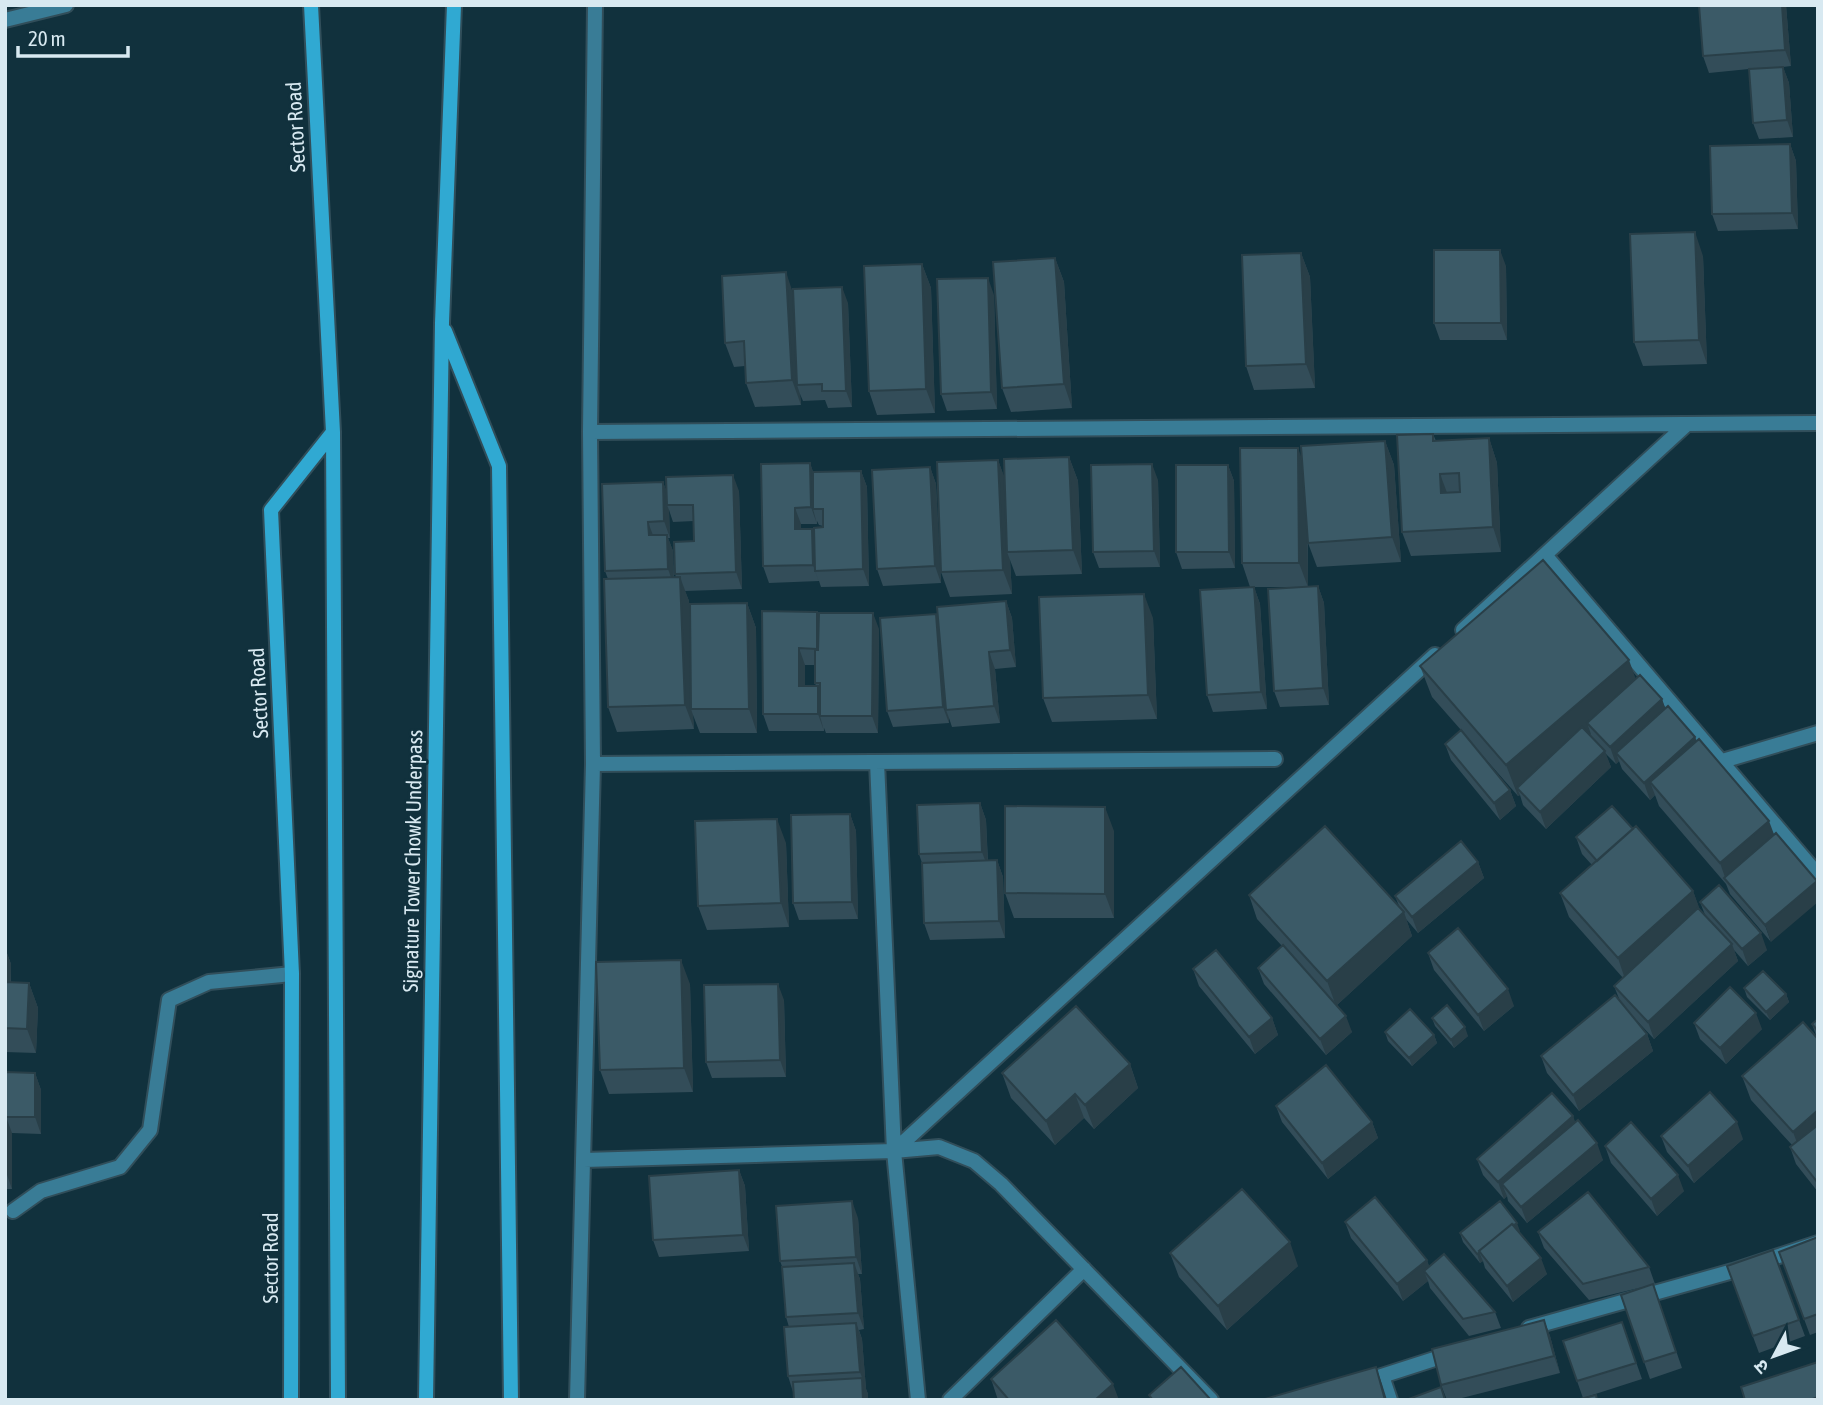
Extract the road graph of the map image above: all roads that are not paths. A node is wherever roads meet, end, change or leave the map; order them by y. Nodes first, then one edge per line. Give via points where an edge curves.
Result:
1 (66, 5) edge
2 (311, 5) edge
3 (454, 5) edge
4 (595, 5) edge
5 (5, 20) edge
6 (442, 323) junction
7 (1687, 424) junction
8 (1818, 424) edge
9 (333, 432) junction
10 (590, 432) junction
11 (1545, 555) junction
12 (1818, 733) edge
13 (1275, 759) dead end
14 (1719, 761) junction
15 (877, 762) junction
16 (593, 764) junction
17 (1818, 875) edge
18 (292, 974) junction
19 (894, 1151) junction
20 (584, 1160) junction
21 (13, 1212) dead end
22 (1818, 1243) edge
23 (1084, 1269) junction
24 (1510, 1334) edge
25 (1459, 1351) edge
26 (1382, 1376) junction
27 (1343, 1388) edge
28 (291, 1400) edge
29 (338, 1400) edge
30 (426, 1400) edge
31 (512, 1400) edge
32 (577, 1400) edge
33 (918, 1400) edge
34 (950, 1400) edge
35 (1211, 1400) edge
36 (1390, 1400) edge

1 - 5 street
2 - 9 main road, Sector Road
3 - 6 main road
4 - 10 street
6 - 30 main road, Signature Tower Chowk Underpass
6 - 31 main road via 499,466
7 - 8 street
7 - 10 street
7 - 11 street
9 - 18 main road, Sector Road via 271,510
9 - 29 main road
10 - 16 street
11 - 14 street
11 - 19 street
12 - 14 street
13 - 15 street
14 - 17 street
15 - 16 street
15 - 19 street
16 - 20 street
18 - 21 street via 209,982 169,1000 150,1130 120,1167 41,1191
18 - 28 main road, Sector Road
19 - 20 street
19 - 23 street via 939,1147 974,1161
19 - 33 street
20 - 32 street
22 - 24 street
23 - 34 street
23 - 35 street
25 - 26 street
26 - 27 street
26 - 36 street

